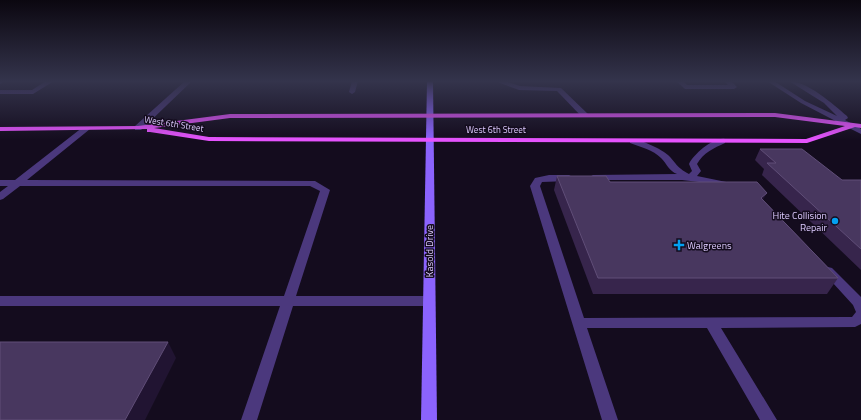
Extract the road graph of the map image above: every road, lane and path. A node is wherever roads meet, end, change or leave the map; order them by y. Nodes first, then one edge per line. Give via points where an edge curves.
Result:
1 (168, 101) edge
2 (430, 101) edge
3 (570, 101) edge
4 (801, 101) edge
5 (824, 101) edge
6 (585, 115) junction
7 (430, 116) junction
8 (857, 126) edge
9 (86, 128) junction
10 (138, 128) junction
11 (0, 129) edge
12 (861, 132) edge
13 (430, 140) junction
14 (633, 141) junction
15 (722, 141) junction
16 (690, 178) junction
17 (0, 183) edge
18 (17, 183) junction
19 (744, 189) edge
20 (0, 197) edge
21 (822, 264) edge
22 (0, 301) edge
23 (289, 301) junction
24 (429, 301) junction
25 (861, 309) edge
26 (861, 316) edge
27 (579, 323) junction
28 (711, 323) junction
29 (249, 420) edge
30 (429, 420) edge
31 (610, 420) edge
32 (769, 420) edge

1 - 10 street
2 - 7 main road, Kasold Drive
3 - 6 street
4 - 8 street
5 - 8 street
6 - 7 main road, West 6th Street
6 - 8 main road, West 6th Street via 775,115
7 - 10 main road, West 6th Street via 230,116
7 - 13 main road, Kasold Drive
8 - 12 street
8 - 15 main road, West 6th Street via 807,141
9 - 10 main road, West 6th Street
9 - 11 main road, West 6th Street
9 - 18 street
10 - 13 main road, West 6th Street via 209,139
13 - 14 main road, West 6th Street
13 - 24 main road, Kasold Drive
14 - 15 main road, West 6th Street
14 - 16 street via 657,151 675,170
15 - 16 street via 702,152 694,164 698,171
16 - 19 street via 710,180
16 - 27 street via 538,180 535,186
17 - 18 street
18 - 20 street
18 - 23 street via 312,183 325,190
21 - 25 street via 859,303
22 - 23 street
23 - 24 street
23 - 29 street
24 - 30 main road, Kasold Drive
26 - 28 street via 855,322
27 - 28 street
27 - 31 street
28 - 32 street

